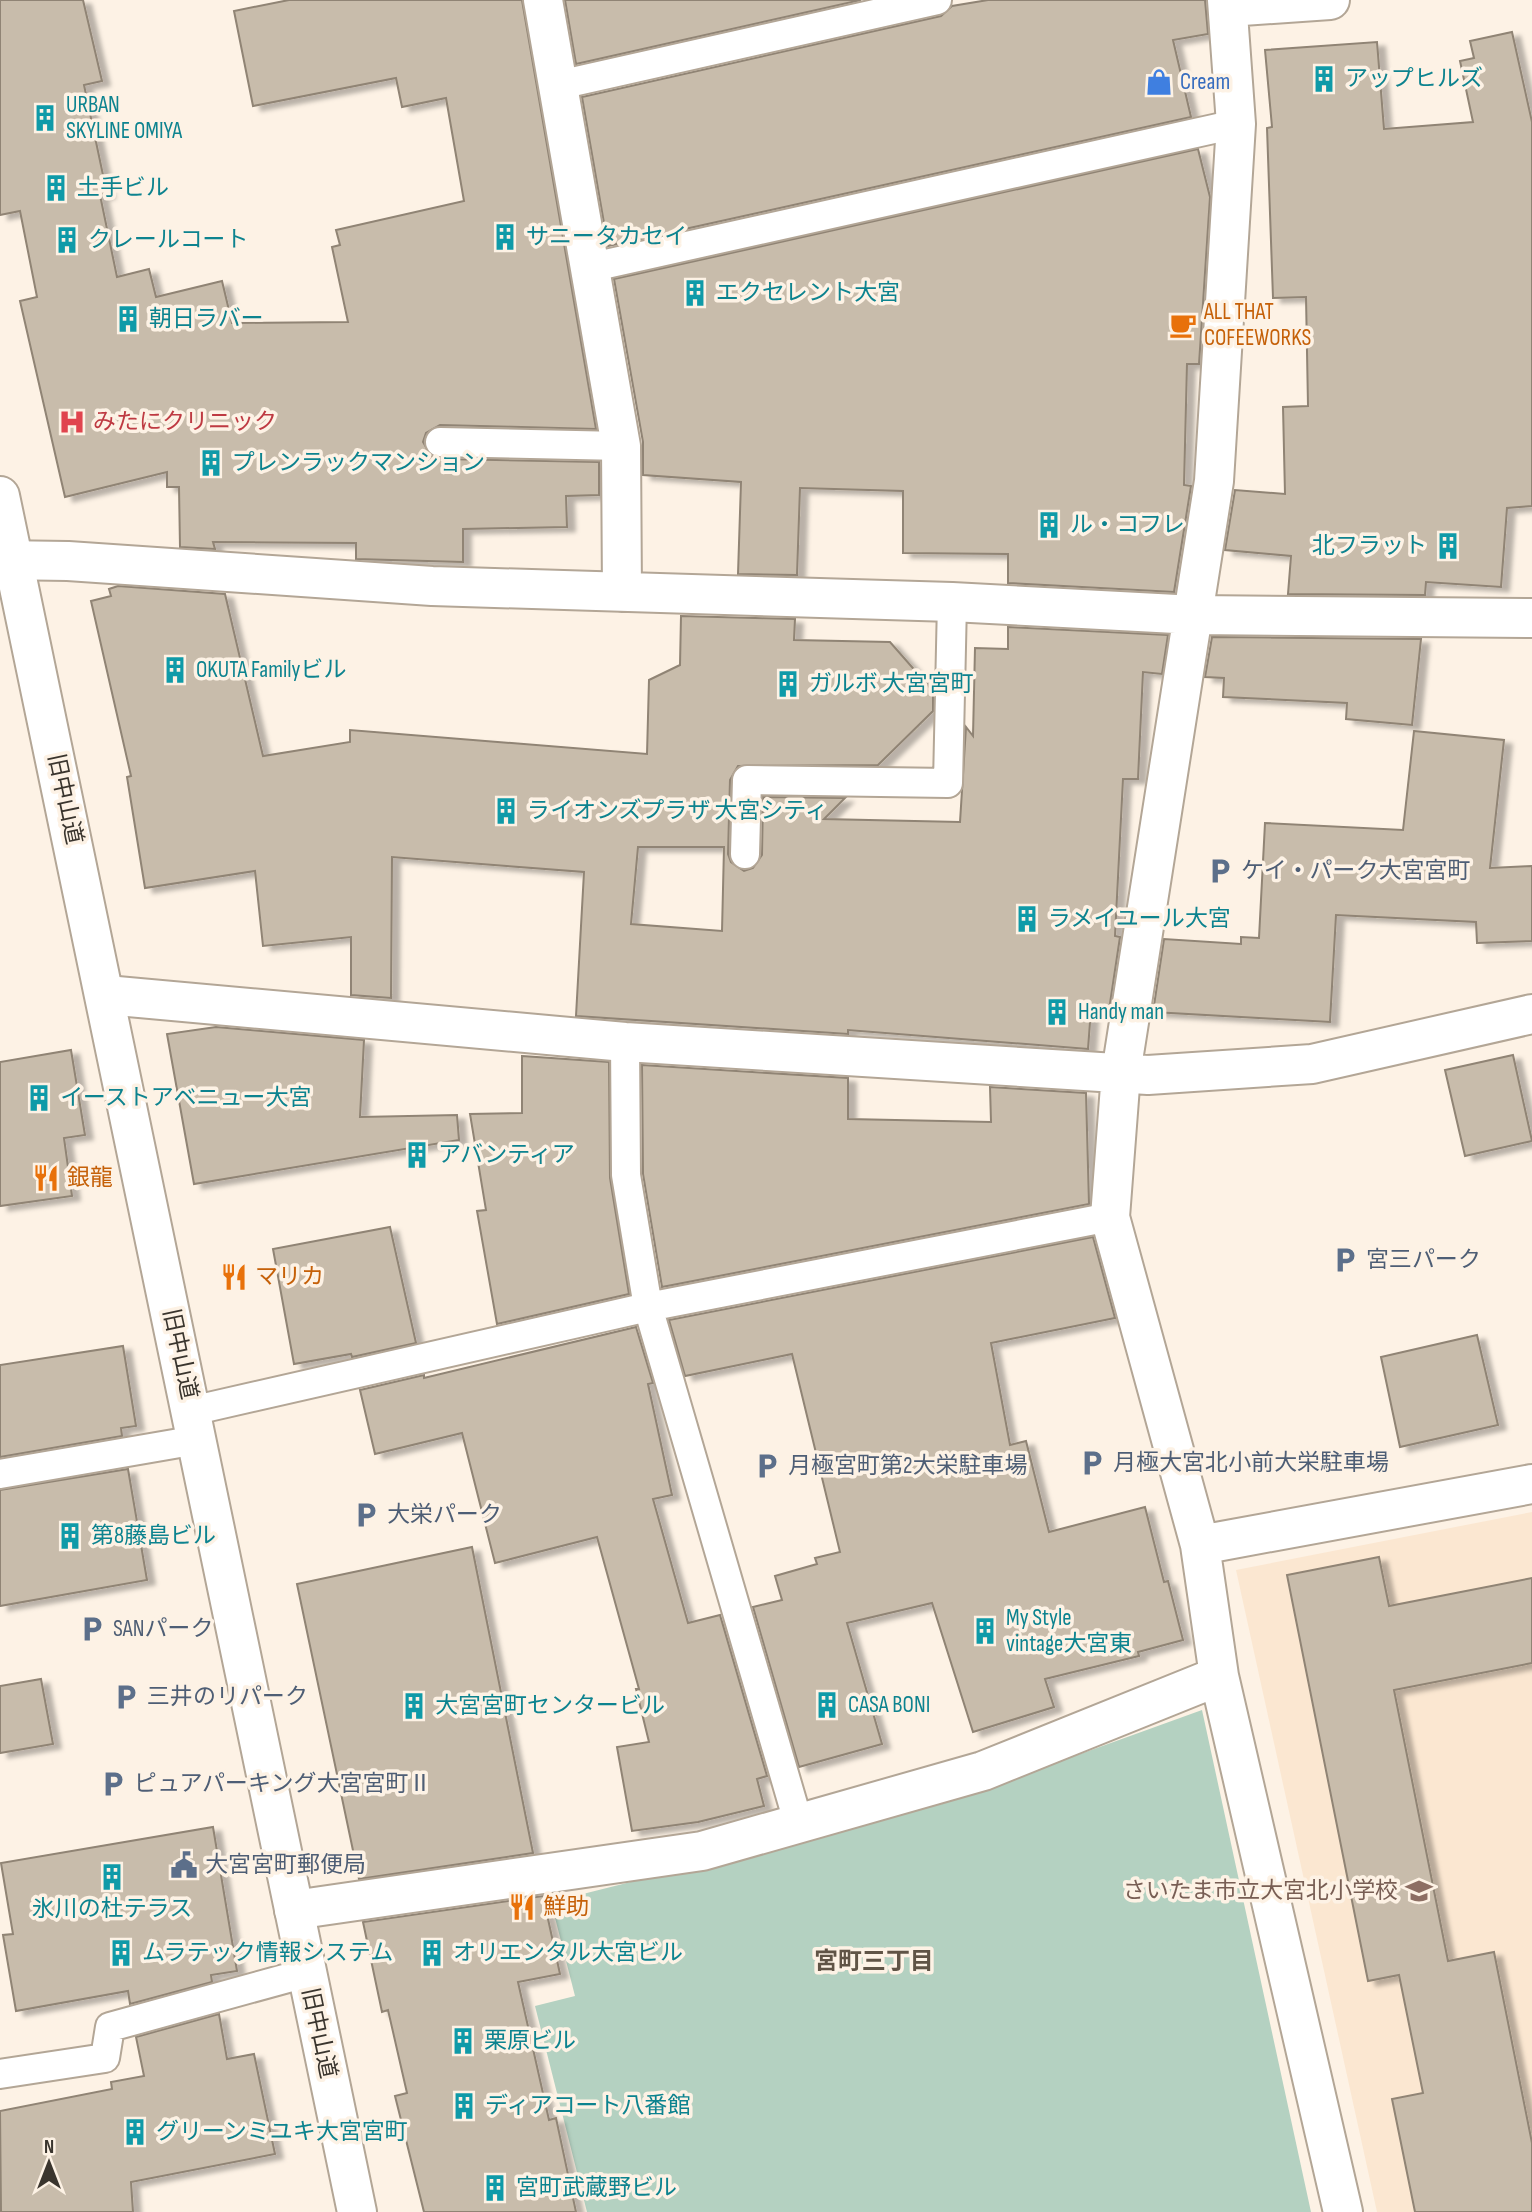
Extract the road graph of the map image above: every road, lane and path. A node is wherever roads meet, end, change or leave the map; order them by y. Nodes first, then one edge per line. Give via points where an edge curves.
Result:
1 (543, 0) edge
2 (937, 0) edge
3 (1330, 0) edge
4 (1228, 4) edge
5 (559, 85) junction
6 (1236, 124) junction
7 (588, 268) junction
8 (440, 442) dead end
9 (621, 446) junction
10 (0, 496) edge
11 (7, 559) edge
12 (622, 592) junction
13 (952, 602) junction
14 (1195, 615) junction
15 (1532, 618) edge
16 (745, 854) dead end
17 (106, 995) junction
18 (1532, 1014) edge
19 (625, 1042) junction
20 (1121, 1073) junction
21 (1110, 1217) junction
22 (648, 1307) junction
23 (194, 1425) junction
24 (0, 1474) edge
25 (1532, 1484) edge
26 (1200, 1545) junction
27 (1219, 1676) junction
28 (799, 1825) junction
29 (294, 1910) junction
30 (306, 1973) junction
31 (0, 2074) edge
32 (358, 2212) edge
33 (1343, 2212) edge

1 - 5 street
2 - 5 lane
3 - 4 street
4 - 6 street
5 - 7 street
6 - 7 lane
6 - 14 street via 1214,481
7 - 9 street
8 - 9 lane
9 - 12 street
10 - 11 street, 旧中山道
11 - 12 street via 432,586
11 - 17 street, 旧中山道
12 - 13 street
13 - 14 street
13 - 16 lane via 948,783 747,780
14 - 15 street
14 - 20 street
17 - 19 street
17 - 23 street, 旧中山道
18 - 20 street via 1312,1063
19 - 20 street
19 - 22 lane via 626,1175
20 - 21 street
21 - 22 lane
21 - 26 street
22 - 23 lane
22 - 28 lane
23 - 24 lane
23 - 29 street, 旧中山道
25 - 26 street
26 - 27 street
27 - 28 street via 982,1771
27 - 33 street
28 - 29 street via 702,1850
29 - 30 street, 旧中山道
30 - 31 lane via 110,2027 106,2058
30 - 32 street, 旧中山道

